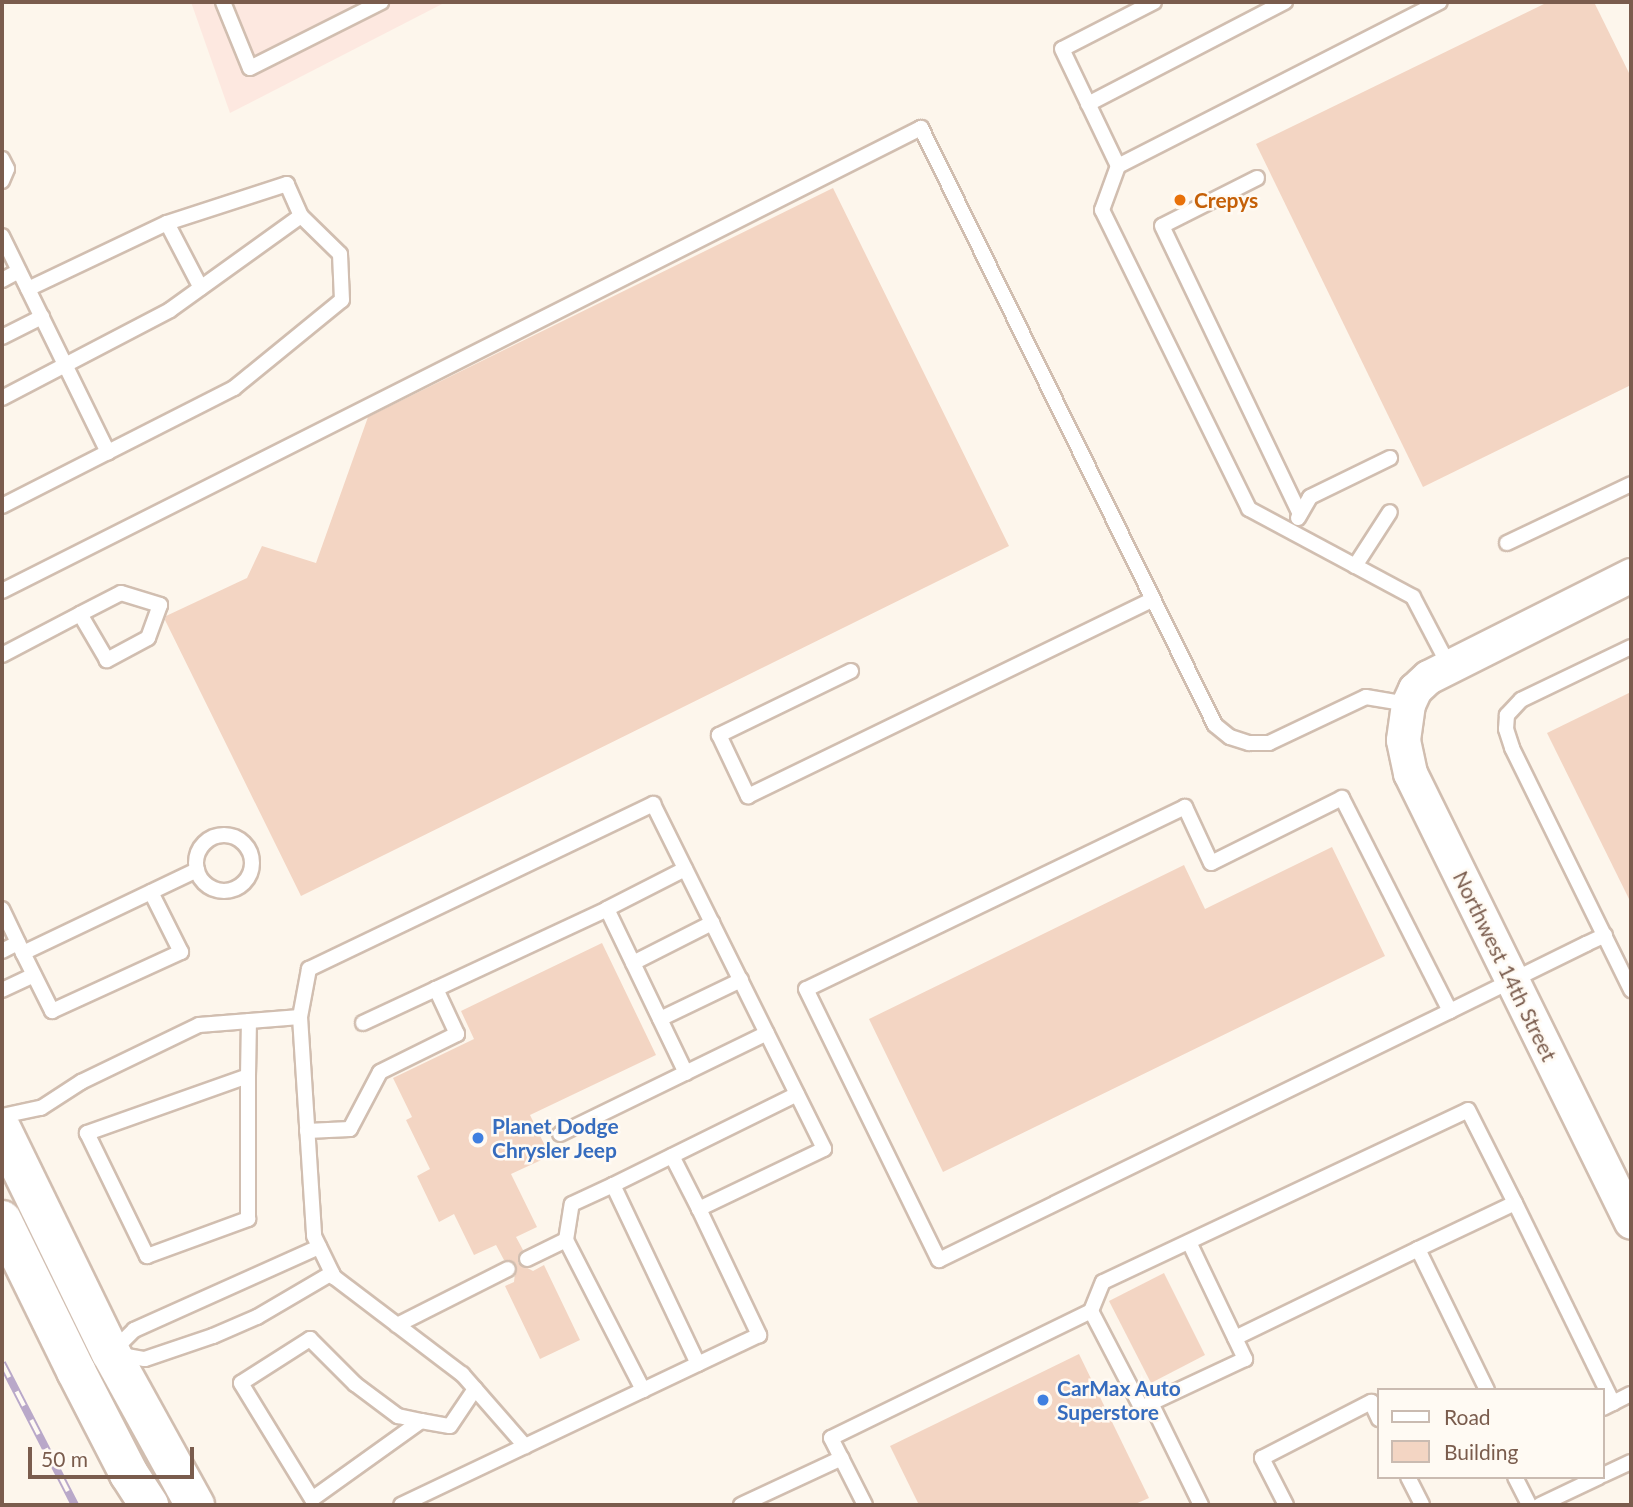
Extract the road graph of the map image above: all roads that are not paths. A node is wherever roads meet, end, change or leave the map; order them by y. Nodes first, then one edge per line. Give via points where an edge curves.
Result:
1 (223, 2) edge
2 (381, 2) edge
3 (1154, 2) edge
4 (1285, 2) edge
5 (1440, 2) edge
6 (1088, 104) junction
7 (2, 159) edge
8 (1118, 166) junction
9 (1257, 178) dead end
10 (2, 181) edge
11 (301, 216) junction
12 (167, 223) junction
13 (2, 236) edge
14 (19, 271) junction
15 (2, 280) edge
16 (201, 288) junction
17 (28, 289) junction
18 (42, 317) junction
19 (2, 337) edge
20 (65, 365) junction
21 (2, 398) edge
22 (108, 452) junction
23 (1390, 458) dead end
24 (1631, 484) edge
25 (3, 503) edge
26 (1390, 512) dead end
27 (1300, 514) junction
28 (1290, 531) junction
29 (1507, 543) dead end
30 (1356, 566) junction
31 (1631, 575) edge
32 (2, 591) edge
33 (1152, 600) junction
34 (80, 614) junction
35 (1631, 647) edge
36 (2, 655) edge
37 (1449, 666) junction
38 (851, 671) dead end
39 (1408, 704) junction
40 (685, 869) junction
41 (197, 870) junction
42 (151, 892) junction
43 (2, 909) edge
44 (607, 909) junction
45 (712, 923) junction
46 (1605, 935) junction
47 (21, 948) junction
48 (2, 951) edge
49 (633, 963) junction
50 (34, 975) junction
51 (741, 980) junction
52 (1512, 981) junction
53 (436, 989) junction
54 (2, 990) edge
55 (1631, 990) edge
56 (1450, 1011) junction
57 (300, 1017) junction
58 (660, 1020) junction
59 (249, 1021) junction
60 (363, 1023) dead end
61 (767, 1033) junction
62 (686, 1073) junction
63 (248, 1076) junction
64 (797, 1094) junction
65 (2, 1116) edge
66 (2, 1130) edge
67 (307, 1131) junction
68 (560, 1134) dead end
69 (672, 1156) junction
70 (613, 1185) junction
71 (1515, 1203) junction
72 (699, 1209) junction
73 (2, 1220) edge
74 (1631, 1222) edge
75 (566, 1240) junction
76 (1189, 1242) junction
77 (319, 1247) junction
78 (1418, 1249) junction
79 (527, 1259) dead end
80 (508, 1269) dead end
81 (332, 1273) junction
82 (1091, 1311) junction
83 (397, 1325) junction
84 (1235, 1338) junction
85 (111, 1353) junction
86 (698, 1364) junction
87 (76, 1371) junction
88 (1486, 1388) edge
89 (1600, 1388) edge
90 (475, 1389) junction
91 (643, 1390) junction
92 (1631, 1394) edge
93 (1151, 1403) junction
94 (1608, 1406) edge
95 (1378, 1417) edge
96 (421, 1421) junction
97 (525, 1446) junction
98 (842, 1458) junction
99 (1631, 1462) edge
100 (1605, 1474) edge
101 (1409, 1479) edge
102 (1516, 1479) edge
103 (1595, 1479) edge
104 (149, 1505) edge
105 (195, 1505) edge
106 (401, 1505) edge
107 (741, 1505) edge
108 (865, 1505) edge
109 (1201, 1505) edge
110 (1286, 1505) edge
111 (1422, 1505) edge
112 (1529, 1505) edge
113 (1540, 1505) edge

1 - 2 lane via 250,68
3 - 6 lane via 1062,49
4 - 6 lane
5 - 8 lane
6 - 8 lane
7 - 10 lane via 6,169
8 - 28 lane via 1102,210 1249,509
9 - 27 lane via 1162,226
11 - 12 lane via 287,184
11 - 16 lane
11 - 22 lane via 340,254 342,300 234,388
12 - 16 lane
12 - 17 lane
13 - 14 lane
14 - 15 lane
14 - 17 lane
16 - 20 lane via 170,310
17 - 18 lane
18 - 19 lane
18 - 20 lane
20 - 21 lane
20 - 22 lane
22 - 25 lane
23 - 27 lane via 1310,497
24 - 29 lane
26 - 30 lane
27 - 28 lane
28 - 30 lane
30 - 37 lane via 1413,597
31 - 37 street
32 - 33 lane via 921,128
33 - 38 lane via 748,796 719,735
33 - 39 lane via 1215,725 1230,737 1269,743 1366,697
34 - 34 lane via 121,593 160,605 148,638 107,660
34 - 36 lane
35 - 46 lane via 1521,700 1507,715 1512,748
37 - 39 street via 1421,683
39 - 52 street, Northwest 14th Street via 1403,740 1410,773
40 - 44 lane
40 - 45 lane
40 - 57 lane via 653,804 309,969
41 - 41 lane via 208,886 236,890 249,876 252,857 233,836 213,837 199,850
41 - 42 lane
42 - 47 lane
42 - 50 lane via 181,952 52,1011
43 - 47 lane
44 - 49 lane
44 - 53 lane
45 - 49 lane
45 - 51 lane
46 - 52 lane
46 - 55 lane
47 - 48 lane
47 - 50 lane
49 - 58 lane
50 - 54 lane
51 - 58 lane
51 - 61 lane
52 - 56 lane
52 - 74 street, Northwest 14th Street
53 - 60 lane
53 - 67 lane via 457,1034 380,1072 350,1129
56 - 56 lane via 939,1260 806,989 1185,807 1211,863 1342,798
57 - 59 lane
57 - 67 lane
58 - 62 lane
59 - 63 lane
59 - 65 lane via 199,1025 81,1082 41,1108
61 - 62 lane
61 - 64 lane
62 - 68 lane
63 - 63 lane via 248,1219 147,1256 87,1133
64 - 69 lane
64 - 72 lane via 824,1149
66 - 85 main road
67 - 77 lane via 314,1236
69 - 70 lane
69 - 72 lane
70 - 75 lane via 572,1204
70 - 86 lane
71 - 76 lane via 1468,1110
71 - 78 lane
71 - 89 lane
72 - 86 lane via 759,1335
73 - 87 main road
75 - 79 lane
75 - 91 lane
76 - 82 lane via 1103,1282
76 - 84 lane
77 - 81 lane
77 - 85 lane via 134,1330
78 - 84 lane
78 - 88 lane
80 - 83 lane
81 - 83 lane
81 - 85 lane via 257,1317 213,1336 145,1359
82 - 93 lane via 1142,1409
82 - 98 lane via 831,1438
83 - 90 lane
84 - 93 lane via 1245,1359
85 - 87 main road
85 - 105 main road
86 - 91 lane
87 - 104 main road
90 - 96 lane via 450,1426
90 - 97 lane
91 - 97 lane
92 - 94 lane
93 - 109 lane
95 - 110 lane via 1371,1402 1262,1458
96 - 96 lane via 398,1416 374,1399 310,1339 241,1383 312,1499
97 - 106 lane
98 - 107 lane
98 - 108 lane
99 - 100 lane
101 - 111 lane
102 - 112 lane
103 - 113 lane

